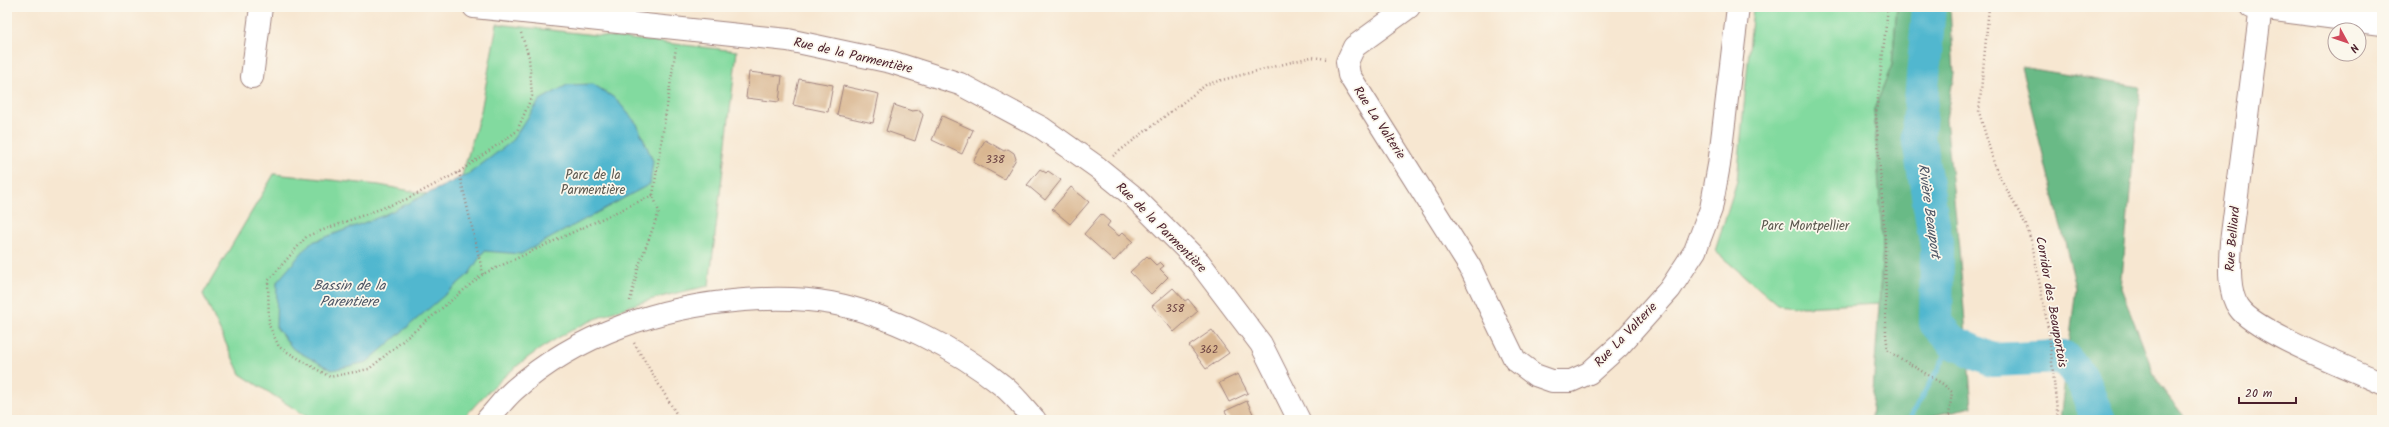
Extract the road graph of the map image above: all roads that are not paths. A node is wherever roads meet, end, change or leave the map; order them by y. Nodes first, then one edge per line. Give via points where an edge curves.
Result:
1 (261, 7) edge
2 (480, 7) edge
3 (1409, 7) edge
4 (1738, 7) edge
5 (2258, 7) edge
6 (2382, 24) edge
7 (252, 77) dead end
8 (2382, 383) edge
9 (487, 420) edge
10 (1035, 420) edge
11 (1299, 420) edge

1 - 7 street
2 - 11 street, Rue de la Parmentière via 788,40 891,62 960,84 1042,128 1134,197 1199,262 1261,344
3 - 4 street, Rue La Valterie via 1354,47 1347,62 1349,75 1470,267 1515,360 1535,375 1552,382 1571,381 1589,373 1619,346 1670,289 1695,251 1711,209 1719,165
5 - 6 street
5 - 8 street, Rue Belliard via 2229,275 2238,307 2252,320 2273,333
9 - 10 street via 514,390 563,354 624,326 664,311 715,302 771,298 831,303 898,324 953,353 1004,386

